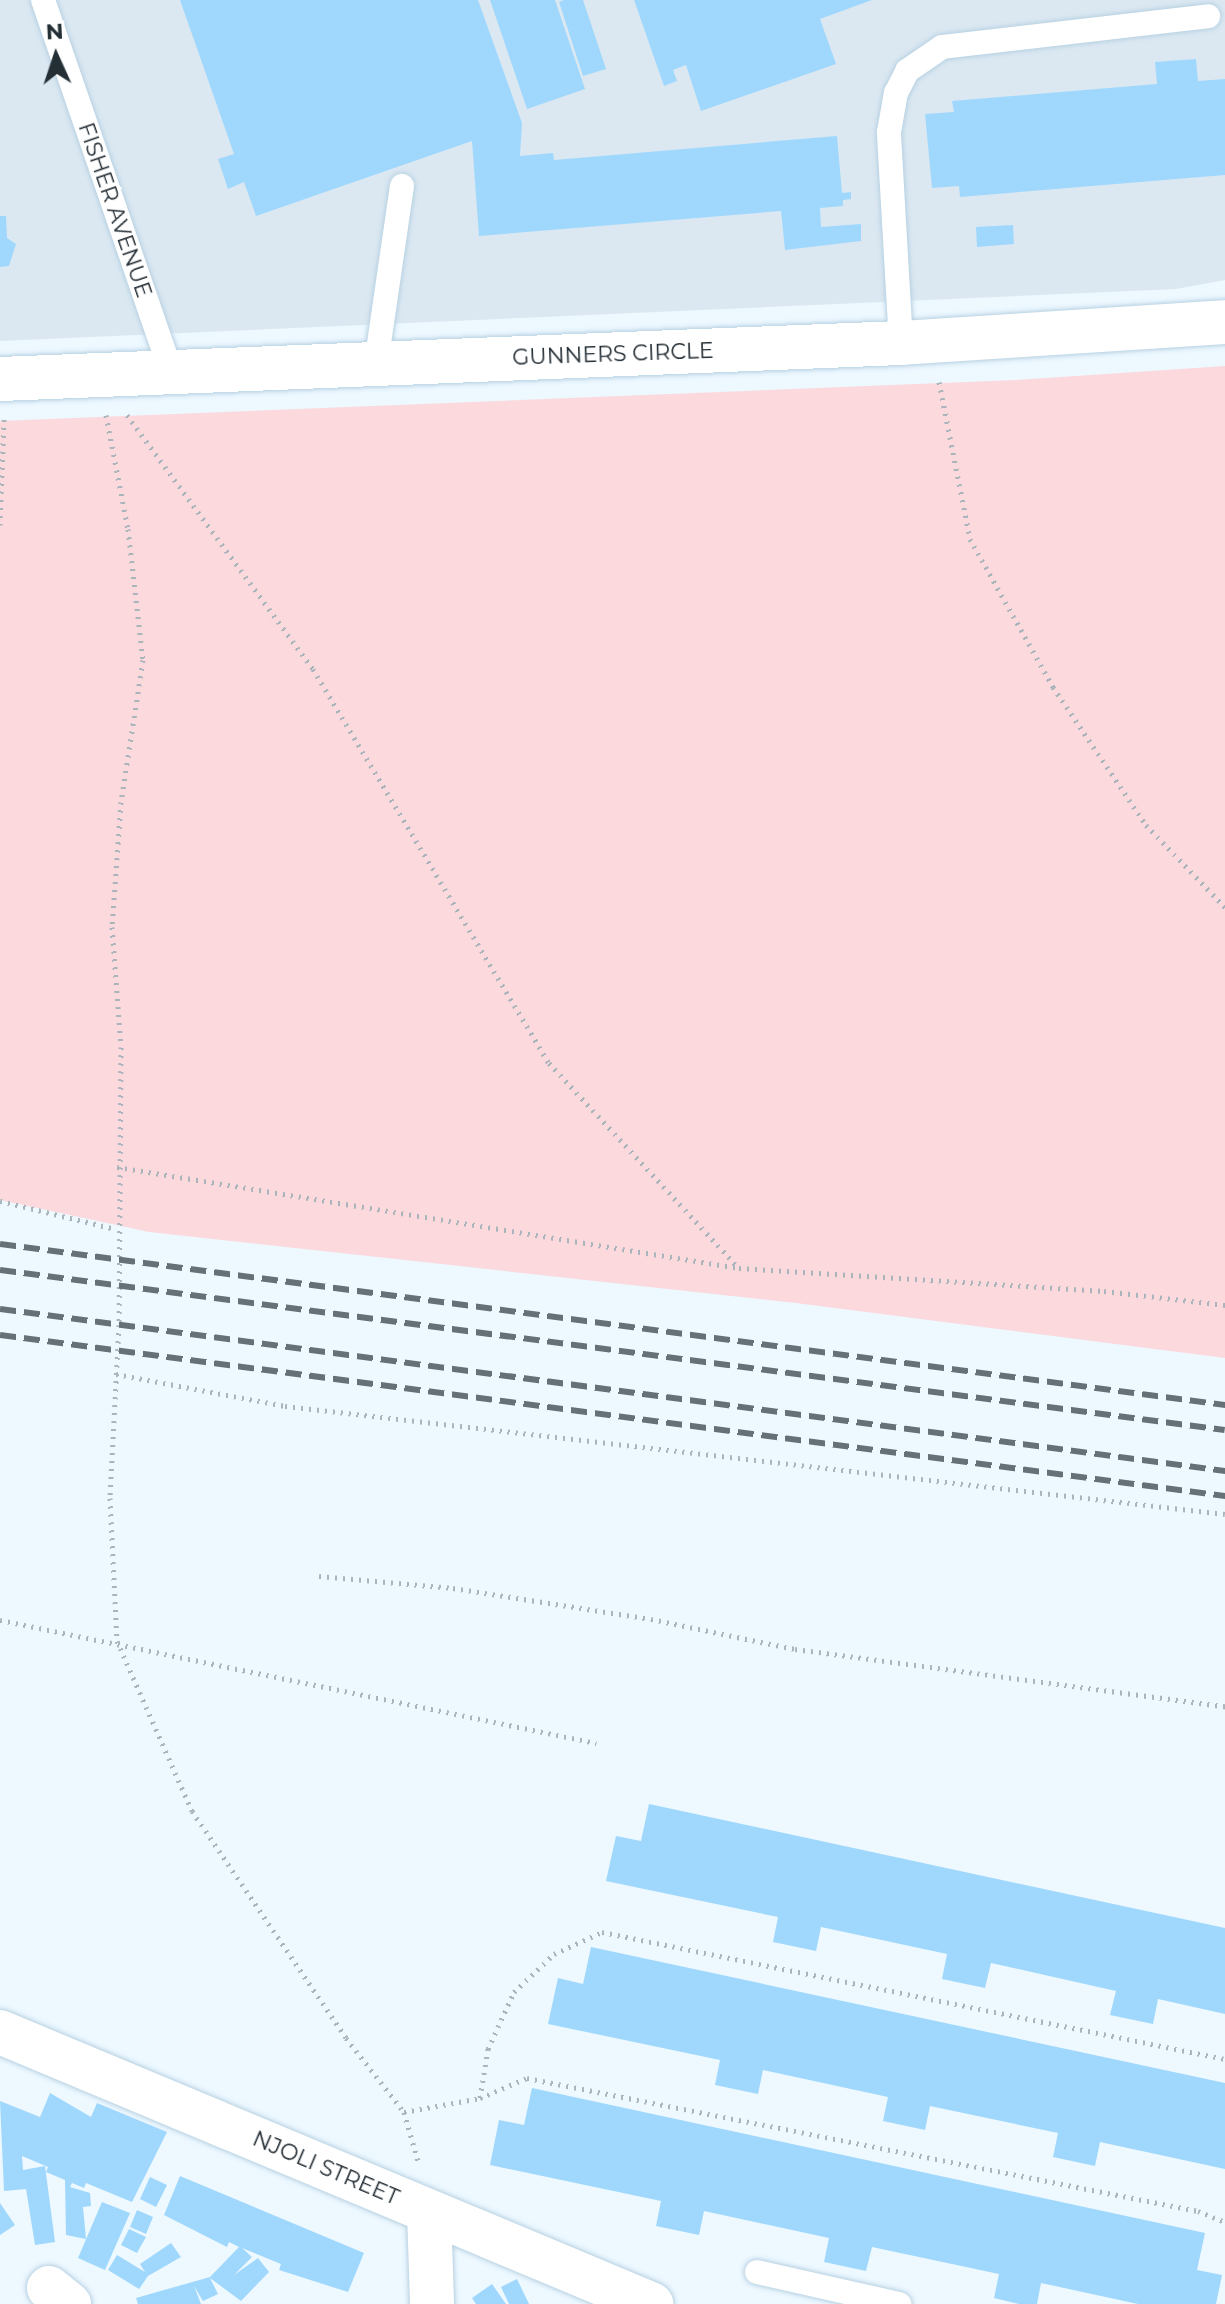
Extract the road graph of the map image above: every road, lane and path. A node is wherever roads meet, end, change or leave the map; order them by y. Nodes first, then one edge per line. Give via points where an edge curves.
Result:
1 (43, 0) edge
2 (1152, 11) edge
3 (1208, 16) dead end
4 (402, 186) dead end
5 (1225, 322) edge
6 (917, 342) junction
7 (376, 364) junction
8 (172, 374) junction
9 (98, 376) junction
10 (2, 379) edge
11 (0, 525) edge
12 (1225, 907) edge
13 (117, 1167) junction
14 (0, 1201) edge
15 (116, 1229) junction
16 (739, 1268) junction
17 (1225, 1305) edge
18 (116, 1374) junction
19 (1225, 1514) edge
20 (319, 1576) dead end
21 (0, 1620) edge
22 (117, 1641) junction
23 (1225, 1706) edge
24 (596, 1743) dead end
25 (0, 2032) edge
26 (1225, 2059) edge
27 (480, 2098) junction
28 (404, 2112) junction
29 (421, 2209) junction
30 (1225, 2222) edge
31 (757, 2272) dead end
32 (432, 2304) edge
33 (651, 2304) edge
34 (899, 2304) edge

1 - 8 lane, FISHER AVENUE
2 - 3 lane
2 - 6 lane via 942,47 907,71 896,93 889,132
4 - 7 lane
5 - 6 street, GUNNERS CIRCLE
6 - 7 street, GUNNERS CIRCLE
6 - 12 path via 970,539 1053,687 1146,825
7 - 8 street, GUNNERS CIRCLE
8 - 9 street, GUNNERS CIRCLE
9 - 10 street, GUNNERS CIRCLE
9 - 13 path via 128,529 143,660 121,802 112,927 121,1047
9 - 16 path via 313,669 549,1063
10 - 11 path
13 - 15 path
13 - 16 path
14 - 15 path
15 - 18 path
16 - 17 path via 1104,1291
18 - 19 path via 285,1406
18 - 22 path via 110,1498
20 - 23 path via 453,1588 651,1619 795,1649
21 - 22 path
22 - 24 path
22 - 28 path via 192,1811 346,2038
25 - 29 street, NJOLI STREET
26 - 27 path via 602,1932 554,1954 514,1992 488,2049
27 - 28 path
27 - 30 path via 527,2078 1183,2207
28 - 29 path via 420,2168
29 - 32 street
29 - 33 street, NJOLI STREET
31 - 34 lane

